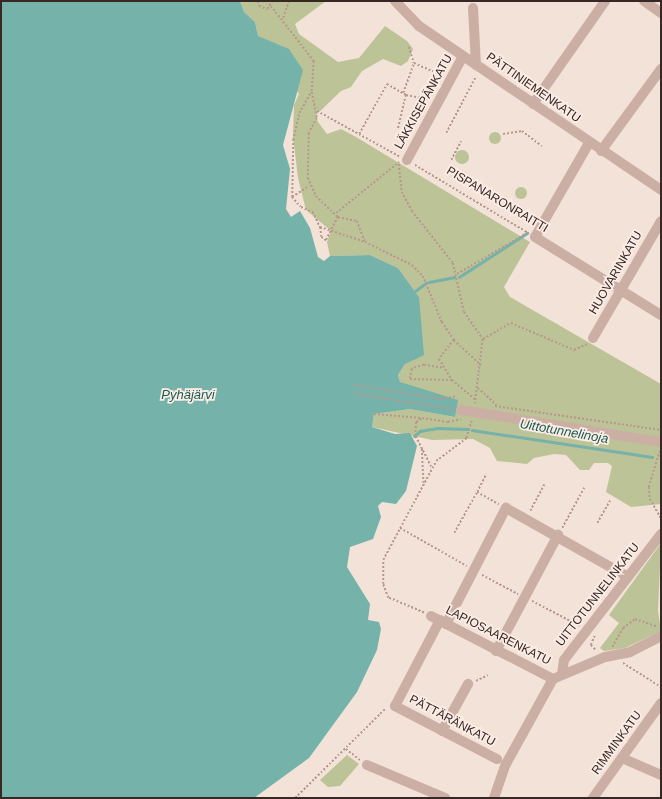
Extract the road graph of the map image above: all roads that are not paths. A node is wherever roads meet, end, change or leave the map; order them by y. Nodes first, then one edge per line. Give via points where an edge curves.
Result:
1 (395, 1) edge
2 (605, 1) edge
3 (644, 1) edge
4 (472, 8) dead end
5 (661, 13) edge
6 (463, 56) junction
7 (661, 69) edge
8 (477, 70) junction
9 (533, 104) junction
10 (589, 143) junction
11 (601, 151) junction
12 (403, 161) road end
13 (661, 190) edge
14 (661, 221) edge
15 (622, 291) junction
16 (661, 315) edge
17 (593, 338) road end
18 (461, 410) road end
19 (661, 442) edge
20 (558, 534) junction
21 (661, 534) edge
22 (628, 577) junction
23 (439, 620) junction
24 (661, 636) edge
25 (496, 651) junction
26 (558, 676) junction
27 (468, 684) road end
28 (660, 707) edge
29 (442, 731) junction
30 (622, 758) junction
31 (497, 759) dead end
32 (367, 765) road end
33 (661, 775) edge
34 (445, 798) edge
35 (494, 798) edge
36 (593, 798) edge

1 - 6 street, PÄTTINIEMENKATU via 419,26
2 - 9 street
3 - 5 street
4 - 8 street
6 - 8 street, PÄTTINIEMENKATU
6 - 12 street, LÄKKISEPÄNKATU
7 - 11 street
8 - 9 street, PÄTTINIEMENKATU
9 - 10 street, PÄTTINIEMENKATU
10 - 11 street, PÄTTINIEMENKATU
10 - 15 street, PISPANARONRAITTI via 531,235
11 - 13 street, PÄTTINIEMENKATU
14 - 15 street, HUOVARINKATU
15 - 16 street, PISPANARONRAITTI
15 - 17 street, HUOVARINKATU
18 - 19 street
20 - 22 street
20 - 23 street via 506,508 473,569
20 - 25 street
21 - 22 street, UITTOTUNNELINKATU
22 - 26 street, UITTOTUNNELINKATU via 564,660
23 - 25 street, LAPIOSAARENKATU
23 - 29 street, PÄTTÄRÄNKATU via 395,706
24 - 26 street via 630,652 605,657
25 - 26 street, LAPIOSAARENKATU
26 - 35 street, UITTOTUNNELINKATU via 506,764
27 - 29 street
28 - 30 street, RIMMINKATU
29 - 31 street, PÄTTÄRÄNKATU
30 - 33 street
30 - 36 street, RIMMINKATU
32 - 34 street

